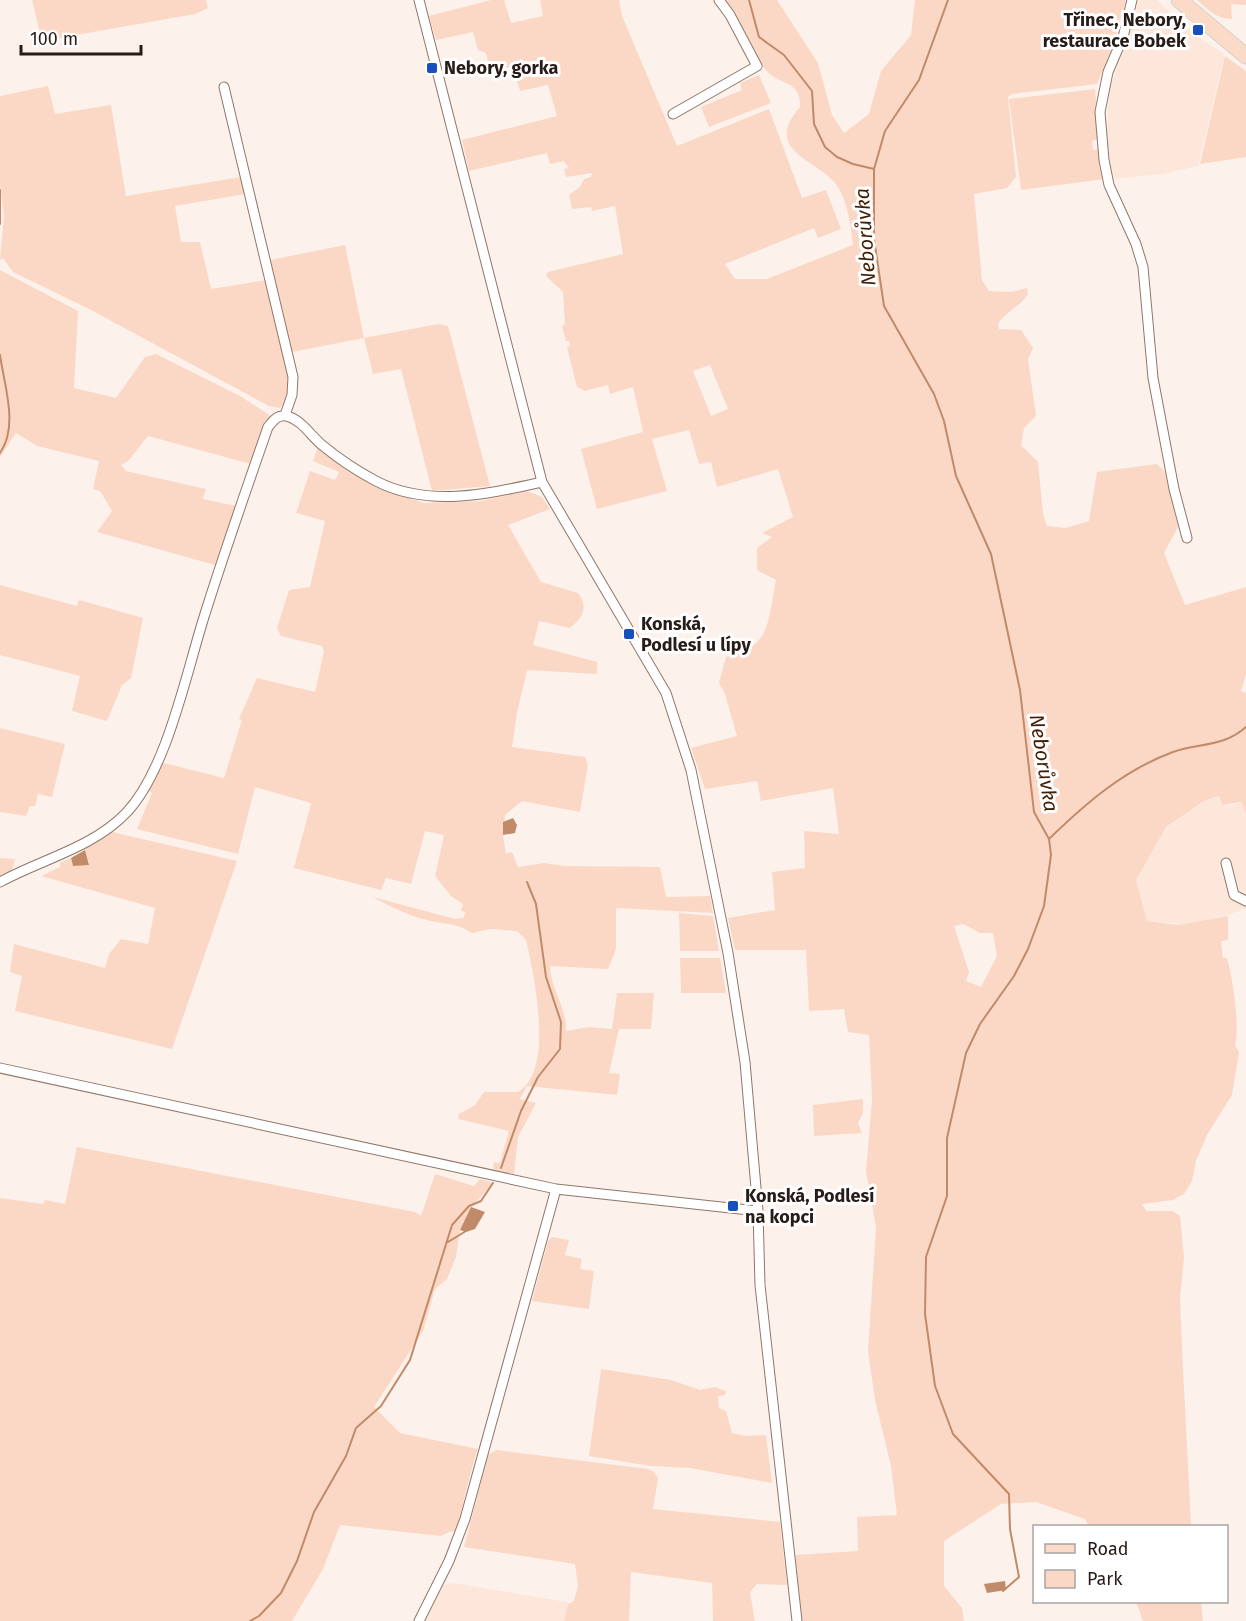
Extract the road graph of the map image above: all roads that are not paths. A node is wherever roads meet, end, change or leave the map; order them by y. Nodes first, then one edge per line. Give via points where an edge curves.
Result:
1 (419, 0) edge
2 (719, 0) edge
3 (1132, 0) edge
4 (1179, 0) edge
5 (1246, 56) edge
6 (224, 87) dead end
7 (673, 114) dead end
8 (285, 415) junction
9 (542, 482) junction
10 (1187, 538) dead end
11 (1226, 863) dead end
12 (0, 882) edge
13 (1246, 901) edge
14 (0, 1068) edge
15 (556, 1189) junction
16 (758, 1210) junction
17 (419, 1621) edge
18 (797, 1621) edge

1 - 9 street
2 - 7 street via 758,66
3 - 10 street via 1123,37 1108,72 1100,112 1104,160 1108,185 1143,267 1153,378
4 - 5 main road
6 - 8 street via 293,377
8 - 9 street via 356,469 412,495 447,498
8 - 12 street via 276,417 268,427 169,729 147,784 128,811 87,843
9 - 16 street via 666,693 691,770 728,953 743,1051
11 - 13 street via 1234,895
14 - 15 street
15 - 16 street
15 - 17 street via 465,1520
16 - 18 street via 760,1285

